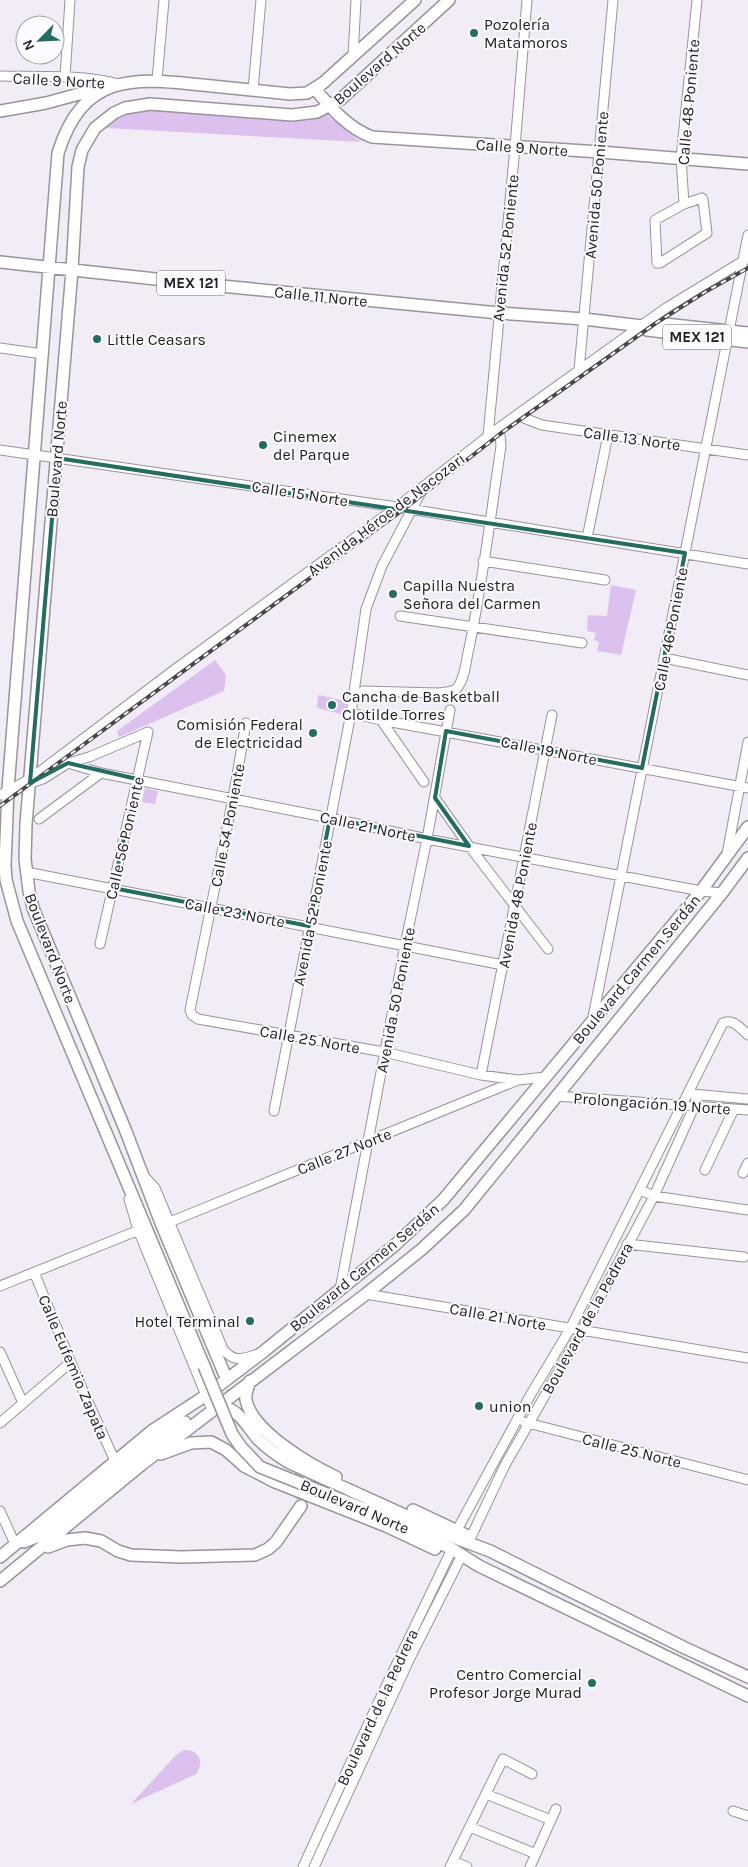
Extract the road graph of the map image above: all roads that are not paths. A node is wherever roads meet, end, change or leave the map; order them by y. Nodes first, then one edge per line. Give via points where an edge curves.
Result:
1 (70, 0) edge
2 (164, 0) edge
3 (261, 0) edge
4 (356, 0) edge
5 (415, 0) edge
6 (449, 0) edge
7 (527, 0) edge
8 (613, 0) edge
9 (697, 0) edge
10 (353, 57) junction
11 (0, 76) edge
12 (65, 77) junction
13 (157, 80) junction
14 (119, 84) junction
15 (315, 88) junction
16 (253, 90) junction
17 (100, 92) junction
18 (330, 107) junction
19 (0, 111) edge
20 (515, 147) junction
21 (600, 152) junction
22 (681, 158) junction
23 (748, 164) edge
24 (684, 204) junction
25 (748, 235) edge
26 (746, 259) edge
27 (0, 262) edge
28 (49, 267) junction
29 (72, 270) junction
30 (499, 313) junction
31 (584, 319) junction
32 (642, 326) junction
33 (748, 333) edge
34 (727, 336) junction
35 (748, 342) edge
36 (0, 348) edge
37 (43, 354) junction
38 (579, 370) junction
39 (521, 413) junction
40 (496, 430) junction
41 (608, 435) junction
42 (488, 436) junction
43 (706, 449) junction
44 (0, 450) edge
45 (35, 455) junction
46 (748, 455) edge
47 (57, 458) junction
48 (422, 488) junction
49 (397, 507) junction
50 (411, 510) junction
51 (489, 523) junction
52 (587, 538) junction
53 (685, 553) junction
54 (483, 561) junction
55 (748, 564) edge
56 (606, 580) dead end
57 (400, 616) dead end
58 (473, 627) junction
59 (582, 643) dead end
60 (664, 658) junction
61 (748, 675) edge
62 (363, 691) dead end
63 (450, 710) dead end
64 (351, 713) junction
65 (552, 715) dead end
66 (381, 720) junction
67 (246, 723) dead end
68 (446, 731) junction
69 (748, 742) edge
70 (546, 750) junction
71 (68, 763) junction
72 (642, 768) junction
73 (101, 773) junction
74 (137, 779) junction
75 (26, 782) junction
76 (424, 782) dead end
77 (744, 787) edge
78 (4, 792) edge
79 (233, 798) junction
80 (435, 798) junction
81 (330, 818) junction
82 (39, 819) dead end
83 (748, 827) edge
84 (427, 839) junction
85 (469, 846) junction
86 (727, 854) junction
87 (525, 857) junction
88 (748, 858) edge
89 (744, 871) edge
90 (26, 872) junction
91 (621, 876) junction
92 (113, 888) junction
93 (701, 891) junction
94 (722, 893) junction
95 (515, 906) junction
96 (212, 907) junction
97 (309, 926) junction
98 (100, 944) dead end
99 (405, 945) junction
100 (548, 950) dead end
101 (503, 965) junction
102 (192, 1015) joint
103 (591, 1024) junction
104 (289, 1035) junction
105 (748, 1035) edge
106 (384, 1052) junction
107 (549, 1073) junction
108 (481, 1075) junction
109 (518, 1080) junction
110 (568, 1082) junction
111 (687, 1093) junction
112 (697, 1095) junction
113 (556, 1096) junction
114 (748, 1099) edge
115 (680, 1106) junction
116 (694, 1107) junction
117 (734, 1109) junction
118 (748, 1110) edge
119 (274, 1111) dead end
120 (368, 1142) junction
121 (748, 1163) edge
122 (705, 1170) dead end
123 (743, 1173) dead end
124 (143, 1174) junction
125 (640, 1190) junction
126 (654, 1196) junction
127 (748, 1210) edge
128 (170, 1222) junction
129 (142, 1229) junction
130 (627, 1244) junction
131 (744, 1257) dead end
132 (34, 1272) junction
133 (0, 1286) edge
134 (340, 1290) junction
135 (366, 1294) junction
136 (570, 1329) junction
137 (582, 1331) junction
138 (0, 1352) edge
139 (263, 1352) junction
140 (748, 1358) edge
141 (71, 1362) junction
142 (224, 1373) tunnel mouth
143 (250, 1382) junction
144 (205, 1396) junction
145 (237, 1401) tunnel mouth
146 (23, 1404) junction
147 (227, 1408) tunnel mouth
148 (206, 1411) junction
149 (517, 1421) junction
150 (244, 1422) junction
151 (0, 1423) edge
152 (529, 1423) junction
153 (154, 1456) junction
154 (115, 1461) junction
155 (748, 1480) edge
156 (301, 1506) tunnel mouth
157 (0, 1510) edge
158 (457, 1530) junction
159 (471, 1537) junction
160 (15, 1544) junction
161 (39, 1550) junction
162 (490, 1551) junction
163 (458, 1556) junction
164 (0, 1557) edge
165 (0, 1581) edge
166 (748, 1677) edge
167 (748, 1696) edge
168 (532, 1774) dead end
169 (486, 1794) junction
170 (556, 1809) dead end
171 (733, 1811) dead end
172 (748, 1816) edge
173 (551, 1820) junction
174 (470, 1827) junction
175 (536, 1854) junction
176 (451, 1864) edge
177 (303, 1867) edge
178 (314, 1867) edge
179 (467, 1867) edge
180 (530, 1867) edge

1 - 12 street
2 - 13 street
3 - 16 street
4 - 10 street
5 - 10 main road, Boulevard Norte
6 - 18 main road, Boulevard Norte
7 - 20 street, Avenida 52 Poniente
8 - 21 street, Avenida 50 Poniente
9 - 22 street, Calle 48 Poniente
10 - 15 main road, Boulevard Norte
11 - 12 street, Calle 9 Norte
12 - 14 street, Calle 9 Norte via 98,78
13 - 14 main road, Boulevard Norte
13 - 16 main road, Boulevard Norte
14 - 17 main road, Boulevard Norte
15 - 16 main road, Boulevard Norte via 299,95
15 - 18 main road, Calle 9 Norte
17 - 19 main road, Calle 9 Norte
17 - 28 main road, Boulevard Norte via 82,106 58,153
18 - 20 main road, Calle 9 Norte via 358,132 372,137
18 - 29 main road, Boulevard Norte via 292,115 150,104 131,106 114,113 94,128 82,150 78,167
20 - 21 main road, Calle 9 Norte
20 - 30 street, Avenida 52 Poniente
21 - 22 main road, Calle 9 Norte
21 - 31 street, Avenida 50 Poniente
22 - 23 main road, Calle 9 Norte
22 - 24 street, Calle 48 Poniente
24 - 24 street via 702,198 707,233 657,263 656,220
25 - 26 street, Calle 46 Poniente
26 - 32 street, Avenida Héroe de Nacozari
26 - 34 street, Calle 46 Poniente
27 - 28 main road, Calle 11 Norte / MEX 121
28 - 29 main road, Calle 11 Norte / MEX 121
28 - 37 main road, Boulevard Norte
29 - 30 main road, Calle 11 Norte / MEX 121
29 - 47 main road, Boulevard Norte
30 - 31 main road, Calle 11 Norte / MEX 121
30 - 42 street, Avenida 52 Poniente
31 - 32 main road, Calle 11 Norte / MEX 121
31 - 38 street, Avenida 50 Poniente
32 - 34 main road, Calle 11 Norte / MEX 121 via 647,330
32 - 38 street, Avenida Héroe de Nacozari
33 - 34 main road, Calle 11 Norte / MEX 121
34 - 35 main road, Calle 11 Norte / MEX 121
34 - 43 street, Calle 46 Poniente
36 - 37 street
37 - 45 main road, Boulevard Norte
38 - 39 street, Avenida Héroe de Nacozari
39 - 40 street, Avenida Héroe de Nacozari
39 - 41 street, Calle 13 Norte via 524,418 542,425
40 - 42 street, Avenida Héroe de Nacozari
40 - 51 street via 500,434 501,446
41 - 43 street, Calle 13 Norte
41 - 52 street
42 - 48 street, Avenida Héroe de Nacozari
43 - 46 street, Calle 13 Norte
43 - 53 street, Calle 46 Poniente
44 - 45 street, Calle 15 Norte
45 - 47 street, Calle 15 Norte
45 - 78 main road, Boulevard Norte
47 - 49 street, Calle 15 Norte
47 - 75 main road, Boulevard Norte
48 - 49 street, Avenida Héroe de Nacozari
48 - 50 street, Avenida 52 Poniente
49 - 50 street, Calle 15 Norte
49 - 75 street, Avenida Héroe de Nacozari
50 - 51 street, Calle 15 Norte
50 - 64 street, Avenida 52 Poniente via 382,566 366,609
51 - 52 street, Calle 15 Norte
51 - 54 street
52 - 53 street, Calle 15 Norte
53 - 55 street, Calle 15 Norte
53 - 60 street, Calle 46 Poniente
54 - 56 street
54 - 58 street
57 - 58 street
58 - 59 street
58 - 62 street via 463,675 457,688 438,693
60 - 61 street
60 - 72 street, Calle 46 Poniente
63 - 68 street, Avenida 50 Poniente
64 - 66 street, Calle 19 Norte
64 - 81 street, Avenida 52 Poniente
65 - 70 street, Avenida 48 Poniente
66 - 68 street, Calle 19 Norte
66 - 76 street
67 - 79 street, Calle 54 Poniente
68 - 70 street, Calle 19 Norte
68 - 80 street, Avenida 50 Poniente
69 - 77 street
70 - 72 street, Calle 19 Norte
70 - 87 street, Avenida 48 Poniente
71 - 73 street, Calle 21 Norte
71 - 74 street, Calle 56 Poniente via 148,732
71 - 75 street via 43,779
72 - 77 street, Calle 19 Norte
72 - 91 street, Calle 46 Poniente
73 - 74 street, Calle 21 Norte
73 - 82 street
74 - 79 street, Calle 21 Norte
74 - 92 street, Calle 56 Poniente
75 - 78 street
75 - 90 main road, Boulevard Norte
77 - 86 street
78 - 129 main road, Boulevard Norte via 6,880 17,921 120,1165
79 - 81 street, Calle 21 Norte
79 - 96 street, Calle 54 Poniente
80 - 84 street, Avenida 50 Poniente
80 - 85 street
81 - 84 street, Calle 21 Norte
81 - 97 street, Avenida 52 Poniente
83 - 86 main road, Boulevard Carmen Serdán
84 - 85 street, Calle 21 Norte
84 - 99 street, Avenida 50 Poniente
85 - 87 street, Calle 21 Norte
85 - 95 street
86 - 93 main road, Boulevard Carmen Serdán
87 - 91 street, Calle 21 Norte
87 - 95 street, Avenida 48 Poniente
88 - 89 main road, Boulevard Carmen Serdán
89 - 94 main road, Boulevard Carmen Serdán
90 - 92 street, Calle 23 Norte
90 - 124 main road, Boulevard Norte via 43,934
91 - 93 street, Calle 21 Norte
91 - 103 street, Calle 46 Poniente
92 - 96 street, Calle 23 Norte
92 - 98 street, Calle 56 Poniente
93 - 94 street, Calle 21 Norte
93 - 103 main road, Boulevard Carmen Serdán
94 - 110 main road, Boulevard Carmen Serdán
95 - 100 street
95 - 101 street, Avenida 48 Poniente
96 - 97 street, Calle 23 Norte
96 - 102 street, Calle 54 Poniente via 190,1010
97 - 99 street, Calle 23 Norte
97 - 104 street, Avenida 52 Poniente
99 - 101 street, Calle 23 Norte
99 - 106 street, Avenida 50 Poniente
101 - 108 street, Avenida 48 Poniente
102 - 104 street, Calle 25 Norte via 198,1019
103 - 107 main road, Boulevard Carmen Serdán
104 - 106 street, Calle 25 Norte
104 - 119 street, Avenida 52 Poniente
105 - 111 street, Boulevard de la Pedrera via 732,1022 723,1023
106 - 108 street, Calle 25 Norte
106 - 120 street, Avenida 50 Poniente
107 - 109 street, Calle 25 Norte
107 - 110 main road
107 - 134 main road, Boulevard Carmen Serdán via 442,1200
108 - 109 street, Calle 25 Norte
109 - 120 street, Calle 27 Norte
110 - 113 main road, Boulevard Carmen Serdán
111 - 112 street, Prolongación 19 Norte
111 - 115 street, Boulevard de la Pedrera
112 - 114 street, Prolongación 19 Norte
112 - 116 street, Boulevard de la Pedrera
113 - 115 street, Prolongación 19 Norte
113 - 135 main road, Boulevard Carmen Serdán via 464,1210
115 - 116 street, Prolongación 19 Norte
115 - 125 street, Boulevard de la Pedrera
116 - 117 street, Prolongación 19 Norte
116 - 126 street, Boulevard de la Pedrera
117 - 118 street, Prolongación 19 Norte
117 - 122 street
120 - 128 street, Calle 27 Norte
120 - 134 street, Avenida 50 Poniente
121 - 123 street
124 - 128 street, Boulevard Norte via 155,1188
124 - 142 main road, Boulevard Norte
125 - 126 street
125 - 136 street, Boulevard de la Pedrera
126 - 127 street
126 - 130 street, Boulevard de la Pedrera
128 - 139 street, Boulevard Norte via 223,1349 232,1358 239,1359
129 - 132 street
129 - 144 street, Boulevard Norte
129 - 163 main road, Boulevard Norte, bridge via 232,1434 260,1467 392,1520
130 - 131 street
130 - 137 street, Boulevard de la Pedrera
132 - 133 street
132 - 141 street, Calle Eufemio Zapata
134 - 139 main road, Boulevard Carmen Serdán
135 - 136 street, Calle 21 Norte
135 - 143 main road, Boulevard Carmen Serdán
136 - 137 street, Calle 21 Norte
136 - 149 street, Boulevard de la Pedrera
137 - 140 street, Calle 21 Norte
137 - 152 street, Boulevard de la Pedrera
138 - 146 street
139 - 144 main road, Boulevard Carmen Serdán
141 - 146 street
141 - 154 street, Calle Eufemio Zapata
143 - 148 main road, Boulevard Carmen Serdán
143 - 158 main road via 246,1400 249,1408 267,1432 297,1456 334,1476
144 - 148 street, Boulevard Norte
144 - 154 main road, Boulevard Carmen Serdán via 153,1430
145 - 150 main road, Boulevard Norte
146 - 151 street
147 - 150 main road
148 - 153 main road, Boulevard Carmen Serdán
148 - 160 main road via 156,1441 52,1527
149 - 152 street, Calle 25 Norte
149 - 158 street, Boulevard de la Pedrera
150 - 162 main road, Boulevard Norte via 270,1450 293,1468
152 - 155 street, Calle 25 Norte
152 - 159 street, Boulevard de la Pedrera
153 - 161 main road, Boulevard Carmen Serdán
153 - 163 main road via 191,1443 211,1442 244,1466 275,1482
154 - 160 main road, Boulevard Carmen Serdán
156 - 161 main road via 276,1542 255,1555 131,1555 101,1541 85,1538 67,1540
157 - 160 street
158 - 159 main road
159 - 162 main road
160 - 164 main road, Boulevard Carmen Serdán
161 - 165 main road, Boulevard Carmen Serdán
162 - 166 main road, Boulevard Norte
163 - 167 main road, Boulevard Norte
163 - 177 street, Boulevard de la Pedrera via 376,1707
163 - 178 street, Boulevard de la Pedrera
168 - 169 street via 503,1759
169 - 173 street
169 - 174 street
170 - 173 street
171 - 172 street
173 - 175 street
174 - 175 street
174 - 176 street
175 - 180 street
176 - 179 street

